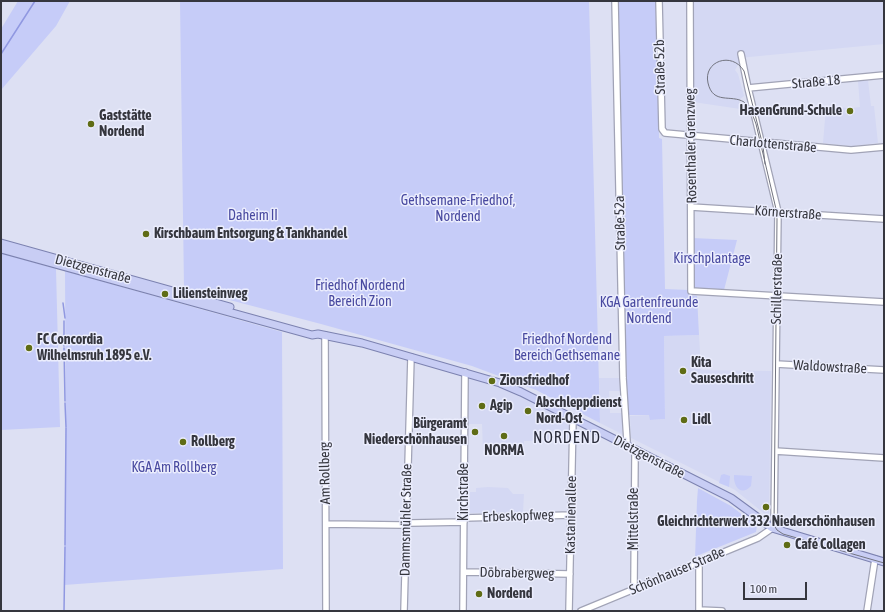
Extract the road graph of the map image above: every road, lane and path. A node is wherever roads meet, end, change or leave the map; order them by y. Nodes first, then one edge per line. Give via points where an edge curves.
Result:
1 (615, 1) edge
2 (659, 1) edge
3 (690, 1) edge
4 (742, 54) dead end
5 (884, 75) edge
6 (748, 88) junction
7 (663, 132) joint
8 (692, 137) junction
9 (761, 143) junction
10 (884, 147) edge
11 (691, 207) junction
12 (778, 212) junction
13 (884, 219) edge
14 (1, 243) edge
15 (1, 249) edge
16 (61, 263) junction
17 (777, 297) junction
18 (884, 302) edge
19 (322, 335) junction
20 (411, 357) junction
21 (776, 364) junction
22 (884, 370) edge
23 (465, 372) junction
24 (573, 418) junction
25 (624, 444) junction
26 (636, 451) junction
27 (775, 451) junction
28 (884, 458) edge
29 (571, 515) junction
30 (464, 520) junction
31 (326, 524) junction
32 (406, 524) junction
33 (772, 528) junction
34 (875, 559) junction
35 (884, 562) edge
36 (698, 563) junction
37 (464, 572) junction
38 (570, 574) junction
39 (636, 588) junction
40 (699, 610) edge
41 (326, 611) edge
42 (404, 611) edge
43 (463, 611) edge
44 (569, 611) edge
45 (581, 611) edge
46 (722, 611) edge
47 (867, 611) edge

1 - 25 street, Straße 52a via 626,441
2 - 7 street, Straße 52b
3 - 8 street, Rosenthaler Grenzweg
4 - 6 street, Schillerstraße
5 - 6 street, Straße 18
6 - 9 street, Schillerstraße
7 - 8 street, Charlottenstraße
8 - 9 street, Charlottenstraße
8 - 11 street, Rosenthaler Grenzweg
9 - 10 street, Charlottenstraße via 851,150
9 - 12 street, Schillerstraße
11 - 12 street, Körnerstraße
11 - 17 street, Rosenthaler Grenzweg via 692,291
12 - 13 street, Körnerstraße
12 - 17 street, Schillerstraße
14 - 16 main road, Dietzgenstraße
15 - 16 main road, Dietzgenstraße
16 - 19 main road, Dietzgenstraße via 312,335
17 - 18 street
17 - 21 street, Schillerstraße
19 - 20 main road, Dietzgenstraße
19 - 31 street, Am Rollberg
20 - 23 main road, Dietzgenstraße
20 - 32 street, Dammsmühler Straße
21 - 22 street, Waldowstraße
21 - 27 street, Schillerstraße
23 - 24 main road, Dietzgenstraße via 514,389
23 - 30 street, Kirchstraße
24 - 25 main road, Dietzgenstraße
24 - 29 street, Kastanienallee
25 - 26 main road, Dietzgenstraße
26 - 33 main road, Dietzgenstraße via 731,498
26 - 39 street, Mittelstraße
27 - 28 street
27 - 33 street, Schillerstraße
29 - 30 street, Erbeskopfweg
29 - 38 street, Kastanienallee
30 - 32 street, Erbeskopfweg
30 - 37 street, Kirchstraße
31 - 32 street, Erbeskopfweg
31 - 41 street, Am Rollberg
32 - 42 street, Dammsmühler Straße
33 - 34 main road, Dietzgenstraße
33 - 36 street, Schönhauser Straße via 758,538
34 - 35 main road, Dietzgenstraße
34 - 47 street
36 - 39 street, Schönhauser Straße
36 - 40 street
37 - 38 street, Döbrabergweg
37 - 43 street, Kirchstraße
38 - 44 street, Kastanienallee
39 - 45 street, Schönhauser Straße
40 - 46 street

